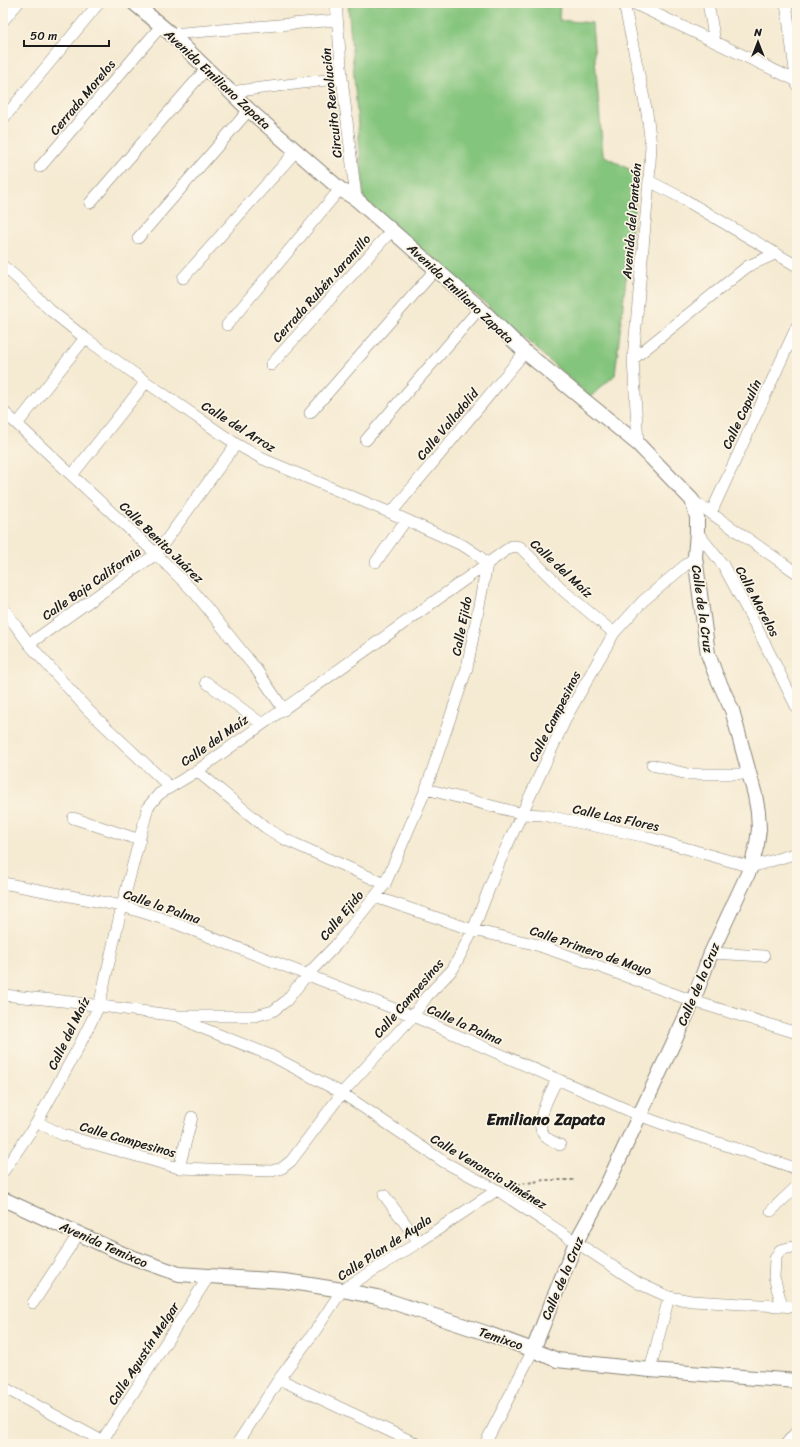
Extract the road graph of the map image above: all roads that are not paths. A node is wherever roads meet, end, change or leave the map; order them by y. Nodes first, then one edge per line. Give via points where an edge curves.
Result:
1 (18, 3) edge
2 (99, 3) edge
3 (134, 3) edge
4 (336, 3) edge
5 (624, 3) edge
6 (633, 3) edge
7 (708, 3) edge
8 (786, 3) edge
9 (337, 20) junction
10 (3, 21) edge
11 (166, 30) junction
12 (715, 42) junction
13 (206, 69) junction
14 (342, 78) junction
15 (797, 82) edge
16 (230, 92) junction
17 (249, 110) junction
18 (3, 119) edge
19 (296, 150) junction
20 (40, 167) dead end
21 (649, 181) junction
22 (340, 189) junction
23 (356, 199) junction
24 (90, 203) dead end
25 (392, 230) junction
26 (138, 238) dead end
27 (775, 254) junction
28 (3, 266) edge
29 (797, 266) edge
30 (436, 269) junction
31 (183, 278) dead end
32 (480, 308) junction
33 (227, 325) dead end
34 (797, 326) edge
35 (85, 338) junction
36 (525, 352) junction
37 (633, 358) junction
38 (271, 365) dead end
39 (146, 382) junction
40 (3, 410) edge
41 (310, 413) dead end
42 (18, 423) junction
43 (366, 440) dead end
44 (236, 444) junction
45 (638, 444) junction
46 (72, 475) junction
47 (692, 500) junction
48 (711, 513) junction
49 (391, 514) junction
50 (406, 520) junction
51 (697, 532) junction
52 (156, 554) junction
53 (695, 558) junction
54 (376, 562) dead end
55 (487, 564) junction
56 (797, 573) edge
57 (3, 608) edge
58 (614, 633) junction
59 (29, 644) junction
60 (206, 682) dead end
61 (797, 708) edge
62 (284, 710) junction
63 (262, 724) junction
64 (652, 765) dead end
65 (197, 771) junction
66 (749, 774) junction
67 (170, 787) junction
68 (426, 789) junction
69 (523, 814) junction
70 (73, 818) dead end
71 (140, 840) junction
72 (797, 853) edge
73 (750, 867) junction
74 (3, 882) edge
75 (385, 884) junction
76 (375, 896) junction
77 (122, 906) junction
78 (473, 930) junction
79 (711, 953) junction
80 (764, 956) dead end
81 (306, 976) junction
82 (3, 995) edge
83 (693, 1000) junction
84 (99, 1006) junction
85 (178, 1016) junction
86 (413, 1016) junction
87 (797, 1033) edge
88 (557, 1079) junction
89 (342, 1093) junction
90 (639, 1115) junction
91 (192, 1118) dead end
92 (37, 1122) junction
93 (560, 1145) dead end
94 (179, 1168) junction
95 (797, 1169) edge
96 (3, 1172) edge
97 (797, 1186) edge
98 (497, 1190) junction
99 (384, 1195) dead end
100 (3, 1199) edge
101 (772, 1211) dead end
102 (79, 1233) junction
103 (419, 1242) junction
104 (576, 1242) junction
105 (797, 1246) edge
106 (208, 1276) junction
107 (342, 1290) junction
108 (669, 1296) junction
109 (33, 1303) dead end
110 (782, 1306) junction
111 (797, 1307) edge
112 (533, 1350) junction
113 (650, 1370) junction
114 (279, 1379) junction
115 (797, 1381) edge
116 (3, 1387) edge
117 (797, 1431) edge
118 (104, 1443) edge
119 (237, 1444) edge
120 (417, 1444) edge
121 (485, 1444) edge
122 (786, 1444) edge

1 - 10 street
2 - 18 street
3 - 11 main road, Avenida Emiliano Zapata
4 - 9 street, Circuito Revolución
5 - 21 street, Avenida del Panteón via 647,113 651,145
6 - 12 street
7 - 12 street
8 - 15 street
9 - 11 street
9 - 14 street, Circuito Revolución
11 - 13 main road, Avenida Emiliano Zapata
11 - 20 street, Cerrada Morelos
12 - 15 street
13 - 16 main road, Avenida Emiliano Zapata
13 - 24 street
14 - 16 street
14 - 23 street, Circuito Revolución
16 - 17 main road, Avenida Emiliano Zapata
17 - 19 main road, Avenida Emiliano Zapata
17 - 26 street
19 - 22 main road, Avenida Emiliano Zapata
19 - 31 street
21 - 27 street
21 - 37 street, Avenida del Panteón
22 - 23 main road, Avenida Emiliano Zapata
22 - 33 street
23 - 25 main road, Avenida Emiliano Zapata
25 - 30 main road, Avenida Emiliano Zapata
25 - 38 street, Cerrada Rubén Jaramillo
27 - 29 street
27 - 37 street via 748,266
28 - 35 street, Calle del Arroz via 50,310
30 - 32 main road, Avenida Emiliano Zapata
30 - 41 street
32 - 36 main road, Avenida Emiliano Zapata
32 - 43 street
34 - 48 street, Calle Capulín
35 - 39 street, Calle del Arroz
35 - 42 street
36 - 45 main road, Avenida Emiliano Zapata
36 - 49 street, Calle Valladolid
37 - 45 street, Avenida del Panteón
39 - 44 street, Calle del Arroz
39 - 46 street
40 - 42 street, Calle Benito Juárez
42 - 46 street, Calle Benito Juárez
44 - 49 street, Calle del Arroz via 263,459
44 - 52 street, Calle Baja California
45 - 47 main road, Avenida Emiliano Zapata
46 - 52 street, Calle Benito Juárez
47 - 48 street, Avenida Emiliano Zapata
47 - 51 main road, Calle de la Cruz via 697,517
48 - 56 street, Avenida Emiliano Zapata
49 - 50 street, Calle del Arroz
50 - 54 street
50 - 55 street, Calle del Arroz via 464,546
51 - 53 main road, Calle de la Cruz
51 - 61 street, Calle Morelos via 726,571
52 - 59 street, Calle Baja California
52 - 62 street, Calle Benito Juárez via 195,593 256,669
53 - 58 street, Calle Campesinos via 643,601
53 - 66 main road, Calle de la Cruz via 708,654 732,710
55 - 58 street, Calle del Maíz via 512,546 520,547 565,592
55 - 62 street, Calle del Maíz
55 - 68 street, Calle Ejido via 467,668
57 - 59 street
58 - 69 street, Calle Campesinos via 568,714
59 - 67 street via 88,710
60 - 63 street
62 - 63 street, Calle del Maíz
63 - 65 street, Calle del Maíz
64 - 66 street via 687,774
65 - 67 street, Calle del Maíz
65 - 75 street via 265,827 284,839
66 - 73 main road, Calle de la Cruz via 758,812 757,844
67 - 71 street, Calle del Maíz via 159,794 148,807
68 - 69 street, Calle Las Flores
68 - 75 street, Calle Ejido
69 - 73 street, Calle Las Flores via 647,837
69 - 78 street, Calle Campesinos via 499,863
70 - 71 street
71 - 77 street, Calle del Maíz
72 - 73 street
73 - 79 main road, Calle de la Cruz
74 - 77 street, Calle la Palma
75 - 76 street, Calle Ejido
76 - 78 street, Calle Primero de Mayo
76 - 81 street, Calle Ejido via 336,945
77 - 81 street, Calle la Palma via 164,919
77 - 84 street, Calle del Maíz
78 - 83 street, Calle Primero de Mayo via 534,944
78 - 86 street, Calle Campesinos via 453,968 427,996
79 - 80 street
79 - 83 main road, Calle de la Cruz
81 - 85 street, Calle Ejido via 286,1001 273,1011 255,1016
81 - 86 street, Calle la Palma
82 - 84 street, Calle Ejido
83 - 87 street, Calle Primero de Mayo
83 - 90 main road, Calle de la Cruz
84 - 85 street, Calle Ejido
84 - 92 street, Calle del Maíz
85 - 89 street, Calle Venancio Jiménez via 270,1055
86 - 88 street, Calle la Palma
86 - 89 street, Calle Campesinos
88 - 90 street, Calle la Palma
88 - 93 street via 540,1119 540,1130 545,1137
89 - 94 street, Calle Campesinos via 291,1161 282,1168 272,1171
89 - 98 street, Calle Venancio Jiménez via 444,1162
90 - 95 street, Calle la Palma
90 - 104 main road, Calle de la Cruz via 607,1185
91 - 94 street
92 - 94 street, Calle Campesinos via 63,1135
92 - 96 street, Calle del Maíz
97 - 101 street
98 - 103 street, Calle Plan de Ayala
98 - 104 street, Calle Venancio Jiménez
99 - 103 street
100 - 102 main road, Avenida Temixco
102 - 106 main road, Avenida Temixco via 154,1266 179,1274
102 - 109 street
103 - 107 street, Calle Plan de Ayala
104 - 108 street, Calle Venancio Jiménez via 638,1283
104 - 112 main road, Calle de la Cruz
105 - 110 street via 780,1250 774,1258 774,1277
106 - 107 main road, Temixco via 285,1281
106 - 118 street, Calle Agustín Melgar
107 - 112 main road, Temixco via 377,1297
107 - 114 street, Calle Plan de Ayala
108 - 110 street, Calle Venancio Jiménez via 692,1301
108 - 113 street
110 - 111 street, Calle Venancio Jiménez
112 - 113 main road, Temixco via 557,1360
112 - 121 street, Calle de la Cruz
113 - 115 main road, Temixco
114 - 119 street, Calle Plan de Ayala
114 - 120 street
116 - 118 street
117 - 122 street

